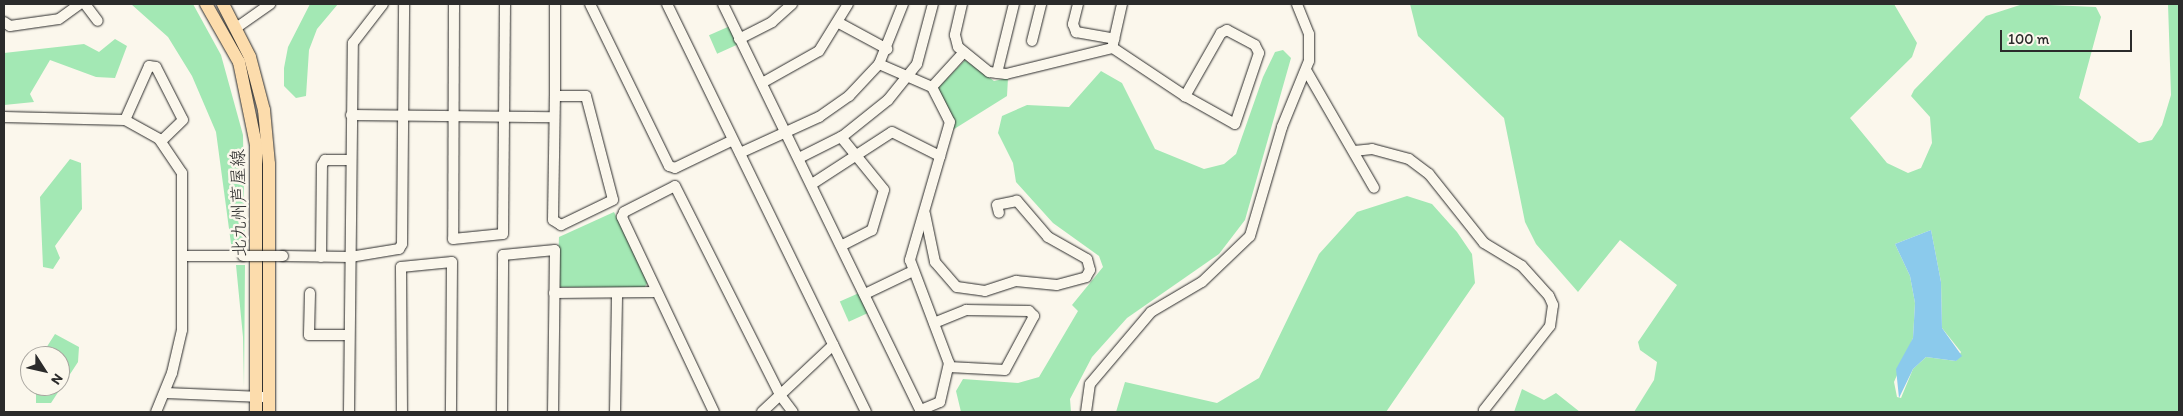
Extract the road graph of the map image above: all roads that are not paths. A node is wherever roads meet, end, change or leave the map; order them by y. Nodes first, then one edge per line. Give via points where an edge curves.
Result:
1 (80, 4) edge
2 (84, 4) edge
3 (206, 4) edge
4 (223, 4) edge
5 (270, 4) edge
6 (383, 4) edge
7 (404, 4) edge
8 (454, 4) edge
9 (505, 4) edge
10 (555, 4) edge
11 (590, 4) edge
12 (667, 4) edge
13 (723, 4) edge
14 (792, 4) edge
15 (848, 4) edge
16 (903, 4) edge
17 (932, 4) edge
18 (962, 4) edge
19 (1014, 4) edge
20 (1041, 4) edge
21 (1078, 4) edge
22 (1122, 4) edge
23 (1297, 4) edge
24 (98, 21) dead end
25 (4, 22) edge
26 (839, 23) junction
27 (236, 28) junction
28 (739, 39) junction
29 (1032, 41) dead end
30 (1113, 44) junction
31 (887, 49) junction
32 (964, 52) junction
33 (879, 64) junction
34 (1306, 70) junction
35 (997, 73) junction
36 (907, 76) junction
37 (762, 83) junction
38 (932, 87) junction
39 (555, 96) junction
40 (1185, 96) junction
41 (351, 116) junction
42 (403, 116) junction
43 (4, 117) edge
44 (454, 117) junction
45 (505, 117) junction
46 (554, 118) junction
47 (125, 120) junction
48 (786, 133) junction
49 (841, 137) junction
50 (733, 140) junction
51 (161, 141) junction
52 (1354, 151) junction
53 (740, 153) junction
54 (940, 156) junction
55 (799, 158) junction
56 (855, 159) junction
57 (350, 160) junction
58 (812, 184) junction
59 (1374, 188) dead end
60 (925, 213) junction
61 (999, 213) dead end
62 (842, 245) junction
63 (184, 256) junction
64 (321, 256) junction
65 (350, 257) junction
66 (911, 272) junction
67 (656, 292) junction
68 (310, 293) dead end
69 (554, 293) junction
70 (617, 294) junction
71 (864, 294) junction
72 (934, 323) junction
73 (349, 335) junction
74 (833, 345) junction
75 (949, 367) junction
76 (165, 393) junction
77 (780, 395) junction
78 (263, 398) junction
79 (1484, 410) dead end
80 (921, 411) edge
81 (156, 412) edge
82 (256, 412) edge
83 (269, 412) edge
84 (348, 412) edge
85 (402, 412) edge
86 (451, 412) edge
87 (502, 412) edge
88 (553, 412) edge
89 (615, 412) edge
90 (714, 412) edge
91 (762, 412) edge
92 (793, 412) edge
93 (866, 412) edge
94 (1086, 412) edge

1 - 25 street via 59,19 10,26
2 - 24 street
3 - 78 main road, 北九州芦屋線 via 239,62 256,145
4 - 27 main road, 北九州芦屋線
5 - 27 street
6 - 41 street via 364,23 353,43
7 - 42 street
8 - 44 street
9 - 45 street
10 - 39 street
11 - 50 street via 668,166 675,168
12 - 50 street
13 - 28 street
14 - 28 street via 772,22
15 - 26 street
16 - 31 street
17 - 36 street via 917,64
18 - 32 street via 955,36
19 - 35 street
20 - 29 street
21 - 30 street via 1073,24 1076,32
22 - 30 street
23 - 34 street via 1309,34
26 - 31 street
26 - 37 street via 819,50
27 - 78 main road, 北九州芦屋線 via 250,56 262,101 269,164
28 - 37 street
30 - 35 street
30 - 40 street
31 - 33 street
32 - 35 street
32 - 38 street
33 - 36 street
33 - 48 street via 849,96
34 - 52 street
34 - 94 street via 1282,127 1250,236 1202,282 1151,312 1090,384
36 - 38 street
36 - 49 street via 879,109
37 - 48 street
38 - 54 street via 950,122
39 - 46 street
39 - 46 street via 586,96 613,200 561,225 553,220
40 - 40 street via 1235,124 1258,52 1255,45 1226,30 1220,33
41 - 42 street
41 - 57 street
42 - 44 street
42 - 65 street via 402,244 399,249
43 - 47 street
44 - 45 street
44 - 45 street via 453,239 503,234
45 - 46 street
47 - 51 street
47 - 51 street via 149,66 156,67 183,120
48 - 53 street
48 - 55 street
49 - 55 street
49 - 56 street
50 - 53 street
51 - 63 street via 182,173
52 - 59 street
52 - 79 street via 1372,149 1409,159 1429,174 1484,243 1522,266 1550,296 1553,305 1550,326
53 - 74 street
54 - 56 street via 892,132
54 - 60 street
55 - 58 street
56 - 58 street
56 - 62 street via 884,190 872,230
57 - 64 street via 325,160 322,165
57 - 65 street
58 - 62 street
60 - 61 street via 935,262 957,287 985,291 1016,281 1057,285 1086,277 1090,270 1087,259 1048,237 1017,201 997,205
60 - 66 street via 910,260
62 - 71 street
63 - 64 street, bridge
63 - 76 street via 182,330
64 - 65 street
65 - 73 street
66 - 71 street
66 - 72 street
67 - 70 street
67 - 77 street via 622,217 624,212 676,186
67 - 90 street
68 - 73 street via 309,335
69 - 70 street
69 - 87 street via 555,250 504,256
69 - 88 street
70 - 89 street
71 - 80 street
72 - 75 street
72 - 75 street via 966,310 1029,311 1034,316 1005,370
73 - 84 street
74 - 77 street
74 - 93 street
75 - 80 street via 940,402
76 - 78 street
76 - 81 street
77 - 91 street
77 - 92 street
78 - 82 main road, 北九州芦屋線
78 - 83 main road, 北九州芦屋線
85 - 86 street via 401,267 452,262

